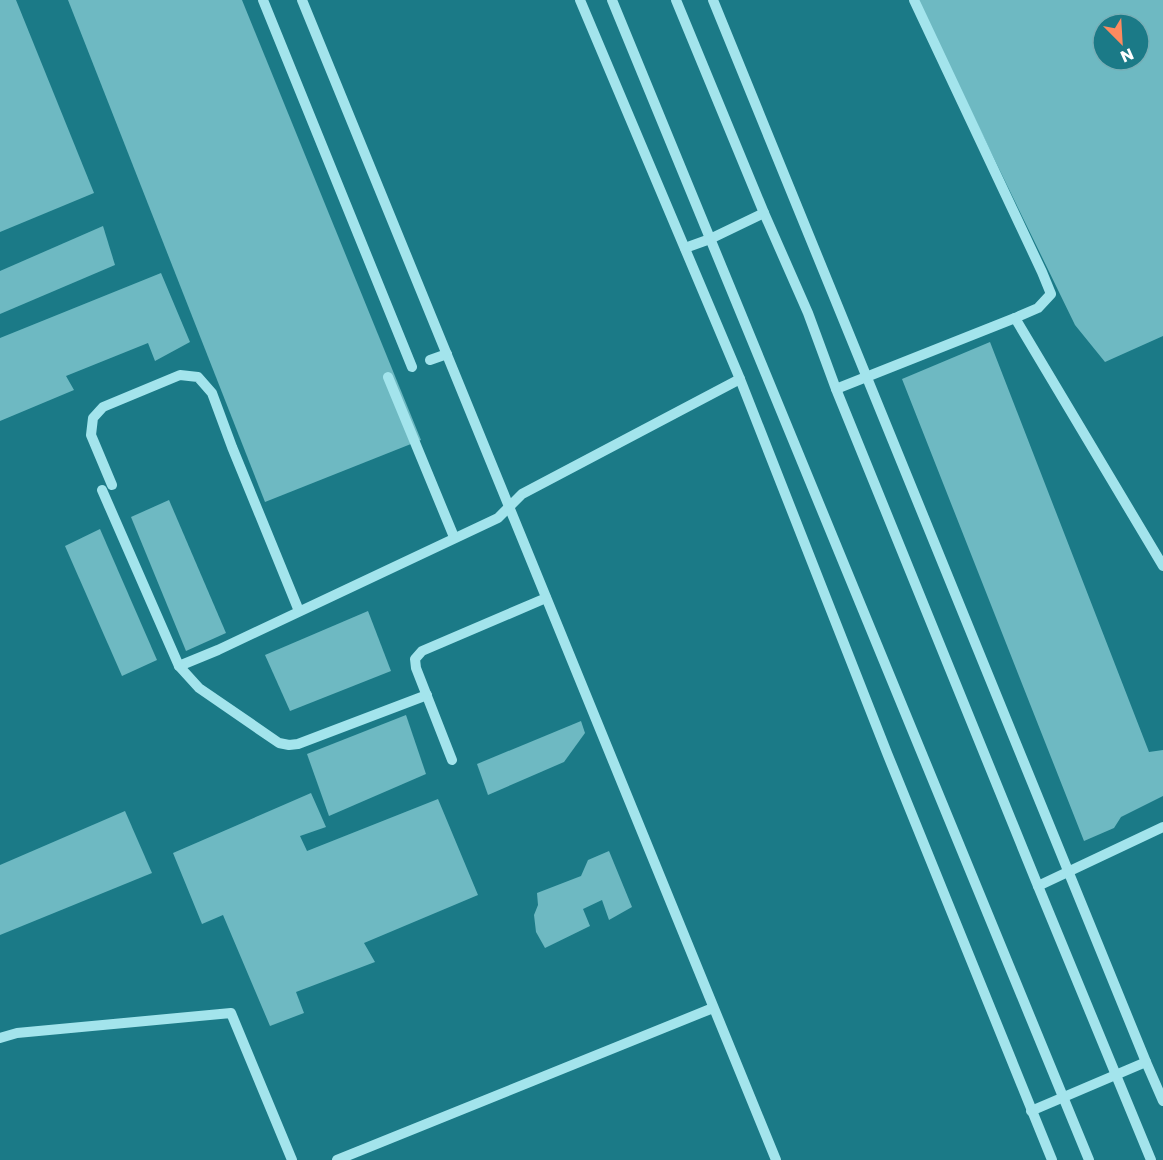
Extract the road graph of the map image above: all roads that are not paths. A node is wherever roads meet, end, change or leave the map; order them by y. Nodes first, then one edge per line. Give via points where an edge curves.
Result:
1 (263, 0) edge
2 (302, 0) edge
3 (580, 0) edge
4 (612, 0) edge
5 (676, 0) edge
6 (713, 0) edge
7 (914, 0) edge
8 (764, 213) junction
9 (710, 239) junction
10 (685, 248) junction
11 (1015, 318) junction
12 (447, 354) junction
13 (430, 360) dead end
14 (412, 367) dead end
15 (388, 376) dead end
16 (867, 377) junction
17 (740, 379) junction
18 (836, 389) junction
19 (510, 508) junction
20 (454, 537) junction
21 (1163, 566) edge
22 (546, 598) junction
23 (299, 611) junction
24 (179, 666) junction
25 (427, 695) junction
26 (452, 760) dead end
27 (1163, 827) edge
28 (1068, 872) junction
29 (1038, 886) junction
30 (714, 1008) junction
31 (0, 1038) edge
32 (1146, 1062) junction
33 (1116, 1075) junction
34 (1064, 1097) junction
35 (1163, 1101) edge
36 (1031, 1111) junction
37 (292, 1160) edge
38 (337, 1160) edge
39 (776, 1160) edge
40 (1052, 1160) edge
41 (1089, 1160) edge
42 (1151, 1160) edge

1 - 14 street
2 - 12 street
3 - 10 street
4 - 9 street
5 - 8 street
6 - 16 street
7 - 11 street via 1051,294 1038,308
8 - 9 street
8 - 18 street
9 - 10 street
9 - 34 street
10 - 17 street
11 - 16 street
11 - 21 street
12 - 13 street
12 - 19 street
15 - 20 street
16 - 18 street
16 - 28 street
17 - 19 street via 522,494
17 - 36 street
18 - 29 street
19 - 20 street via 498,518
19 - 22 street
20 - 23 street
22 - 25 street via 422,651 416,668
22 - 30 street
23 - 24 street
23 - 24 street via 212,393 198,376 180,375 103,407 93,418 91,435 107,488
24 - 25 street via 199,688 279,743 289,745
25 - 26 street
27 - 28 street
28 - 29 street
28 - 32 street
29 - 33 street
30 - 38 street
30 - 39 street
31 - 37 street via 17,1033 231,1013
32 - 33 street
32 - 35 street
33 - 34 street
33 - 42 street
34 - 36 street
34 - 41 street
36 - 40 street

